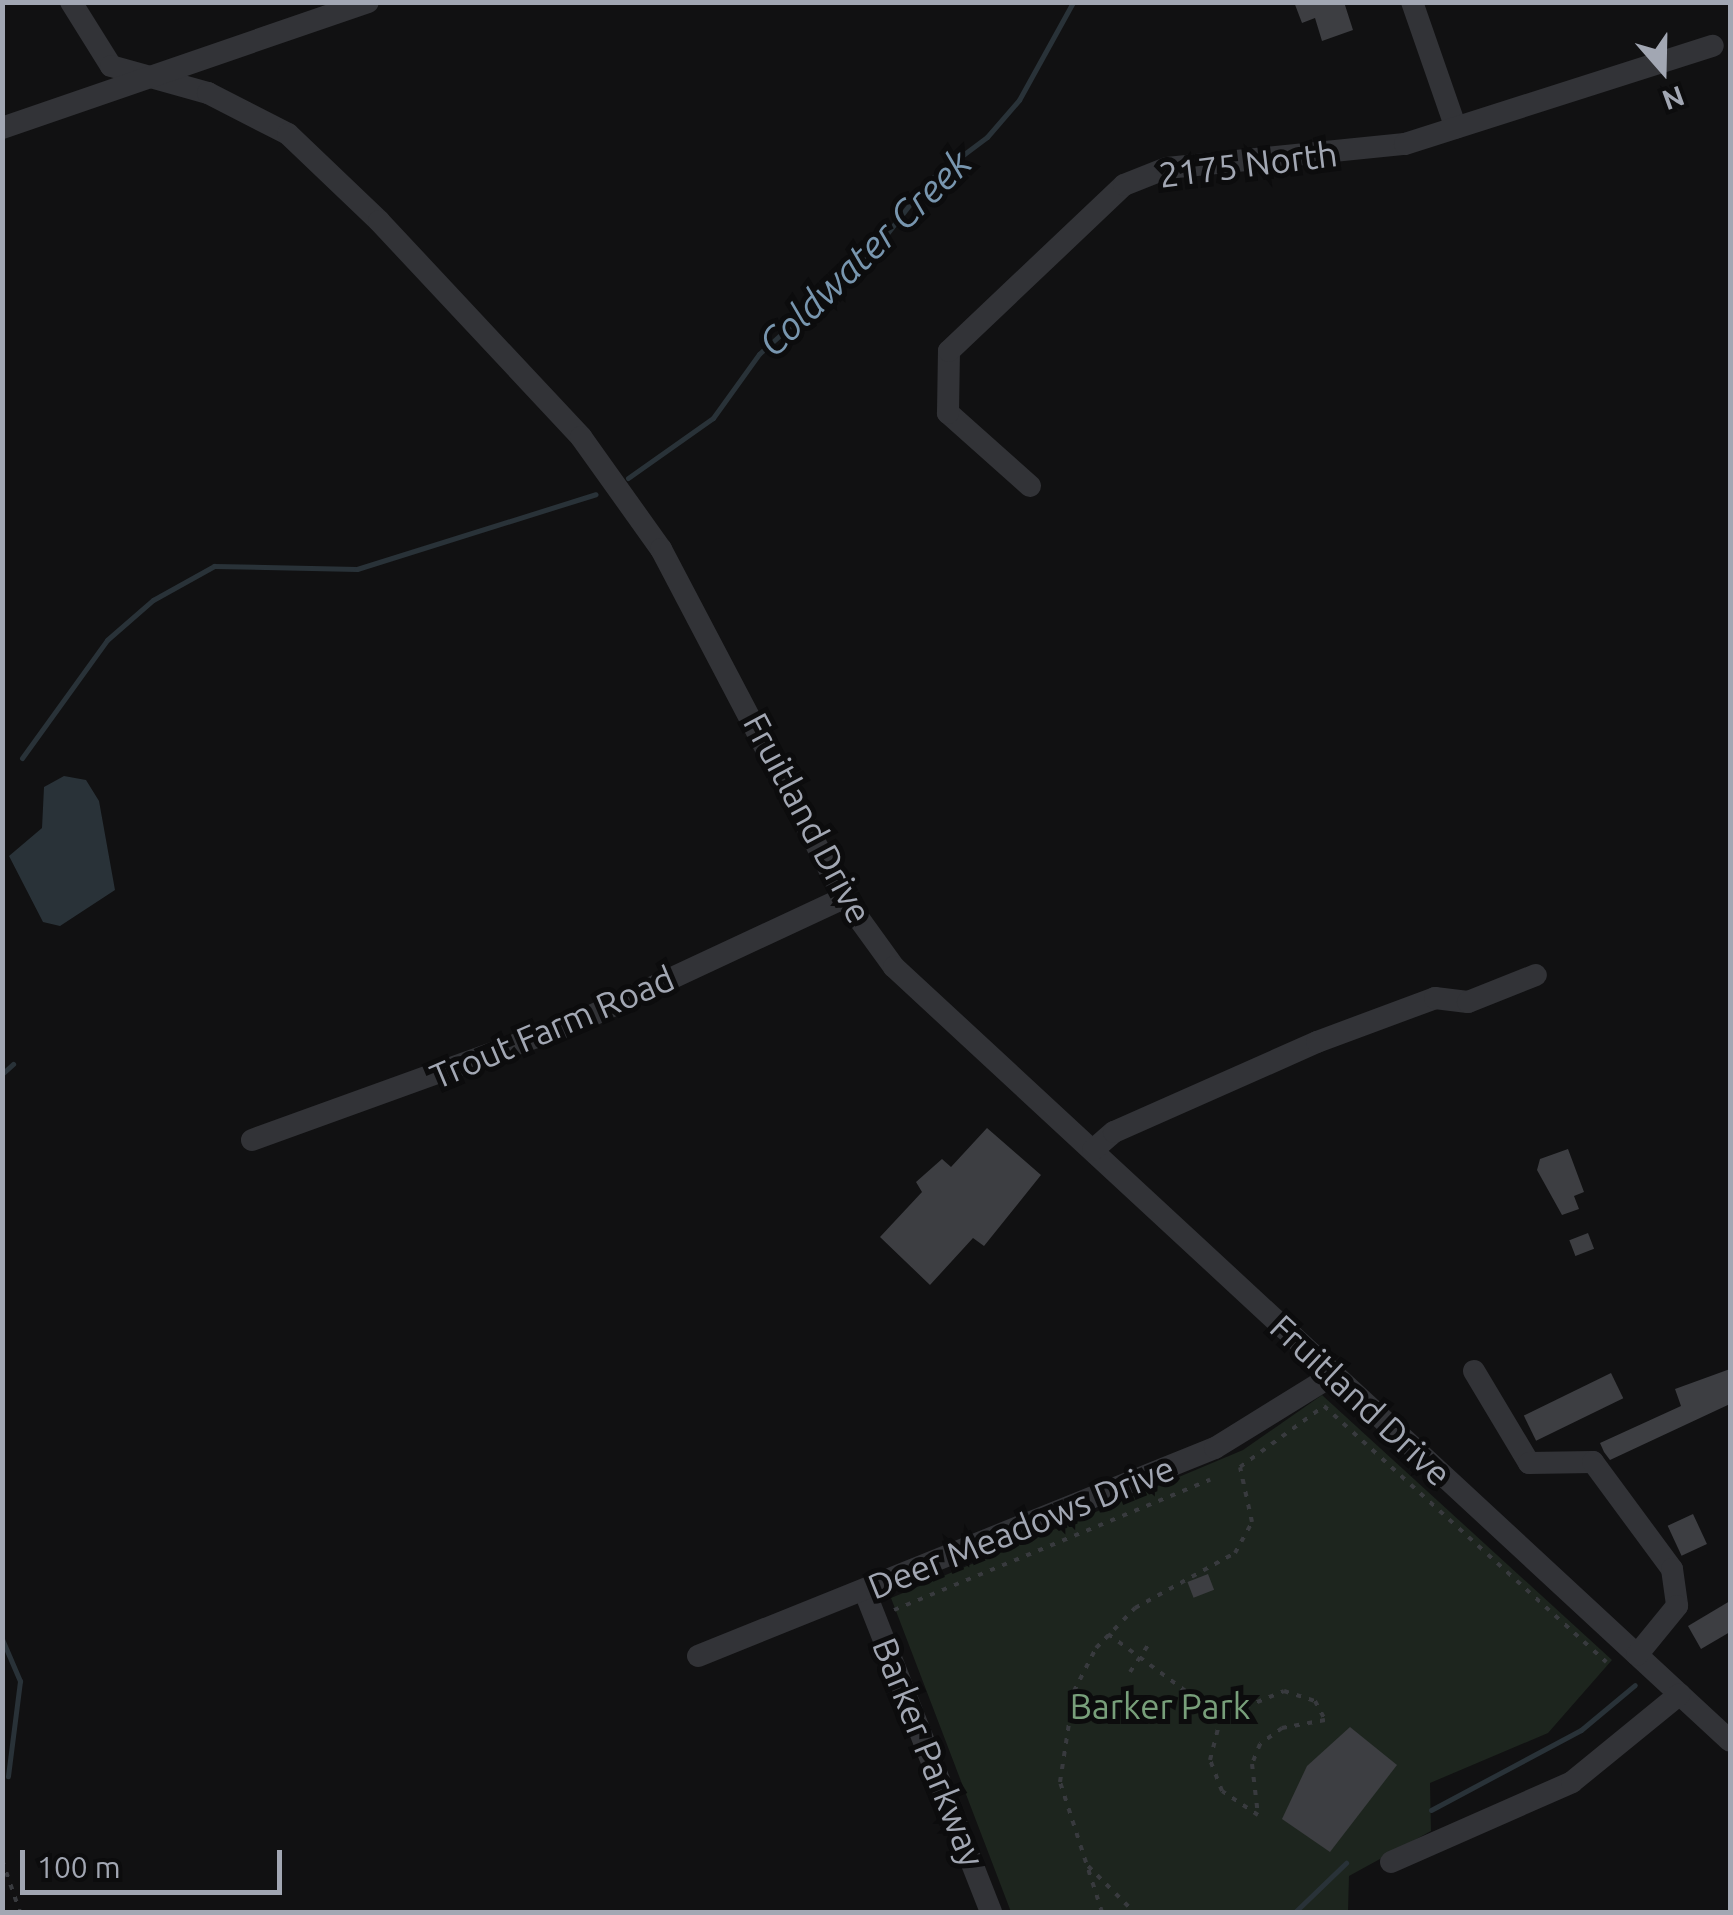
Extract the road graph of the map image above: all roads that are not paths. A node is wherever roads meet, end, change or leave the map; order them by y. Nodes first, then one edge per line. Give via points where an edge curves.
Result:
1 (71, 2) edge
2 (368, 2) edge
3 (1412, 2) edge
4 (1713, 46) dead end
5 (152, 78) junction
6 (2, 128) edge
7 (1456, 128) junction
8 (1030, 486) dead end
9 (844, 898) junction
10 (1536, 975) dead end
11 (252, 1140) dead end
12 (1094, 1150) junction
13 (1474, 1371) dead end
14 (1333, 1375) junction
15 (864, 1592) junction
16 (1637, 1655) junction
17 (698, 1656) dead end
18 (1680, 1694) junction
19 (1730, 1741) edge
20 (1391, 1862) dead end
21 (991, 1912) edge

1 - 5 street, Fruitland Drive via 111,66
2 - 5 street
3 - 7 street
4 - 7 street, 2175 North
5 - 6 street
5 - 9 street, Fruitland Drive via 208,93 288,134 582,437 661,549
7 - 8 street, 2175 North via 1327,154 1168,168 1091,210 949,351 948,414
9 - 11 street, Trout Farm Road via 580,1020
9 - 12 street, Fruitland Drive via 894,967
10 - 12 street via 1468,1002 1435,998 1317,1042 1114,1132
12 - 14 street, Fruitland Drive
13 - 16 street via 1530,1463 1547,1470 1593,1462 1672,1569 1677,1606
14 - 15 street, Deer Meadows Drive via 1214,1448
14 - 16 street, Fruitland Drive
15 - 17 street, Deer Meadows Drive
15 - 21 street, Barker Parkway
16 - 18 street, Fruitland Drive
18 - 19 street, Fruitland Drive
18 - 20 street via 1572,1782

